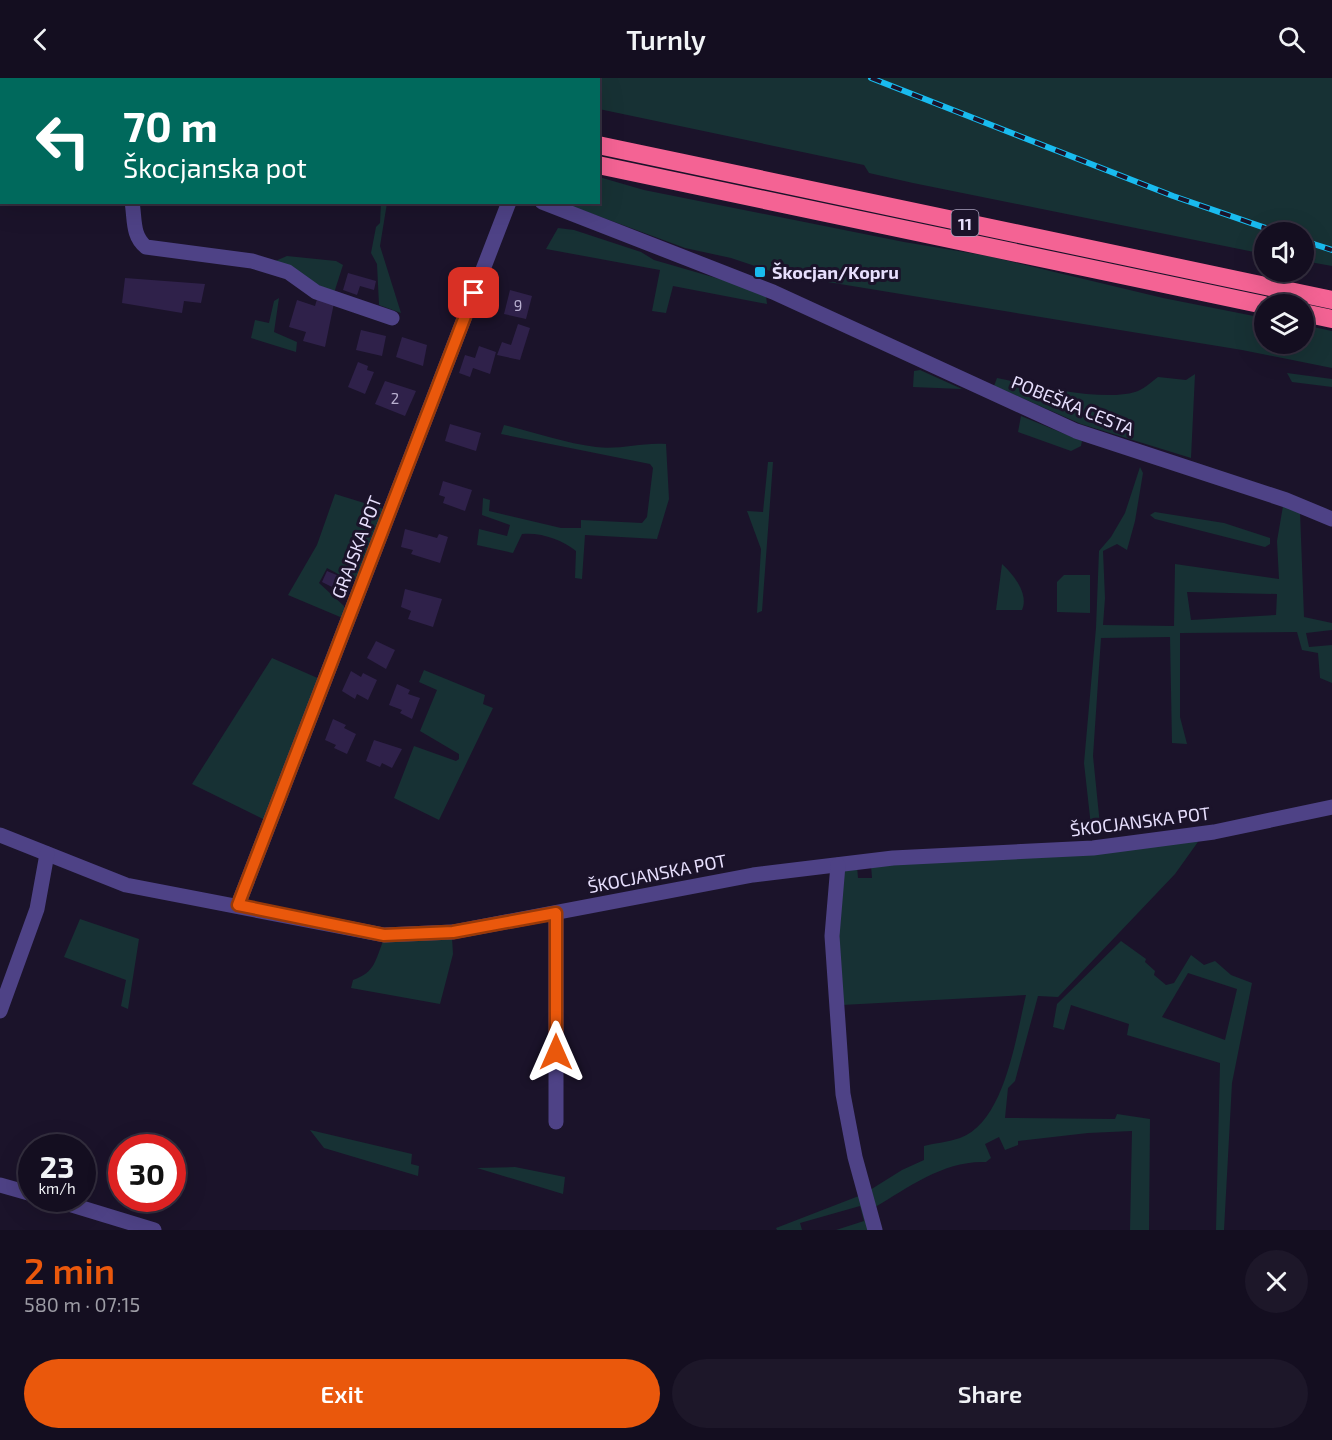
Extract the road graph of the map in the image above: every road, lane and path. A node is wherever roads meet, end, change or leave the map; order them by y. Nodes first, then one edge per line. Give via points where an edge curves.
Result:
1 (600, 145) edge
2 (600, 165) edge
3 (132, 204) edge
4 (508, 204) edge
5 (547, 204) edge
6 (1332, 300) edge
7 (1254, 303) edge
8 (1314, 315) edge
9 (392, 318) dead end
10 (1332, 319) edge
11 (1332, 519) edge
12 (1332, 807) edge
13 (0, 835) edge
14 (47, 854) junction
15 (838, 865) junction
16 (238, 905) junction
17 (556, 913) junction
18 (0, 1011) edge
19 (556, 1122) dead end
20 (0, 1185) edge
21 (18, 1190) edge
22 (95, 1212) edge
23 (154, 1230) edge
24 (875, 1230) edge

1 - 6 highway, 11
2 - 7 highway, 11
3 - 9 street via 135,233 146,247 261,264 288,272 316,292
4 - 16 street, GRAJSKA POT
5 - 11 street, POBEŠKA CESTA via 808,307 1076,431 1286,500
8 - 10 highway
12 - 15 street, ŠKOCJANSKA POT via 1214,832 1093,848 893,858
13 - 14 street, ŠKOCJANSKA POT
14 - 16 street, ŠKOCJANSKA POT via 126,885
14 - 18 street via 38,909
15 - 17 street, ŠKOCJANSKA POT via 753,875
15 - 24 street via 832,936 843,1094
16 - 17 street, ŠKOCJANSKA POT via 384,935 453,932
17 - 19 street
20 - 21 street
22 - 23 street

